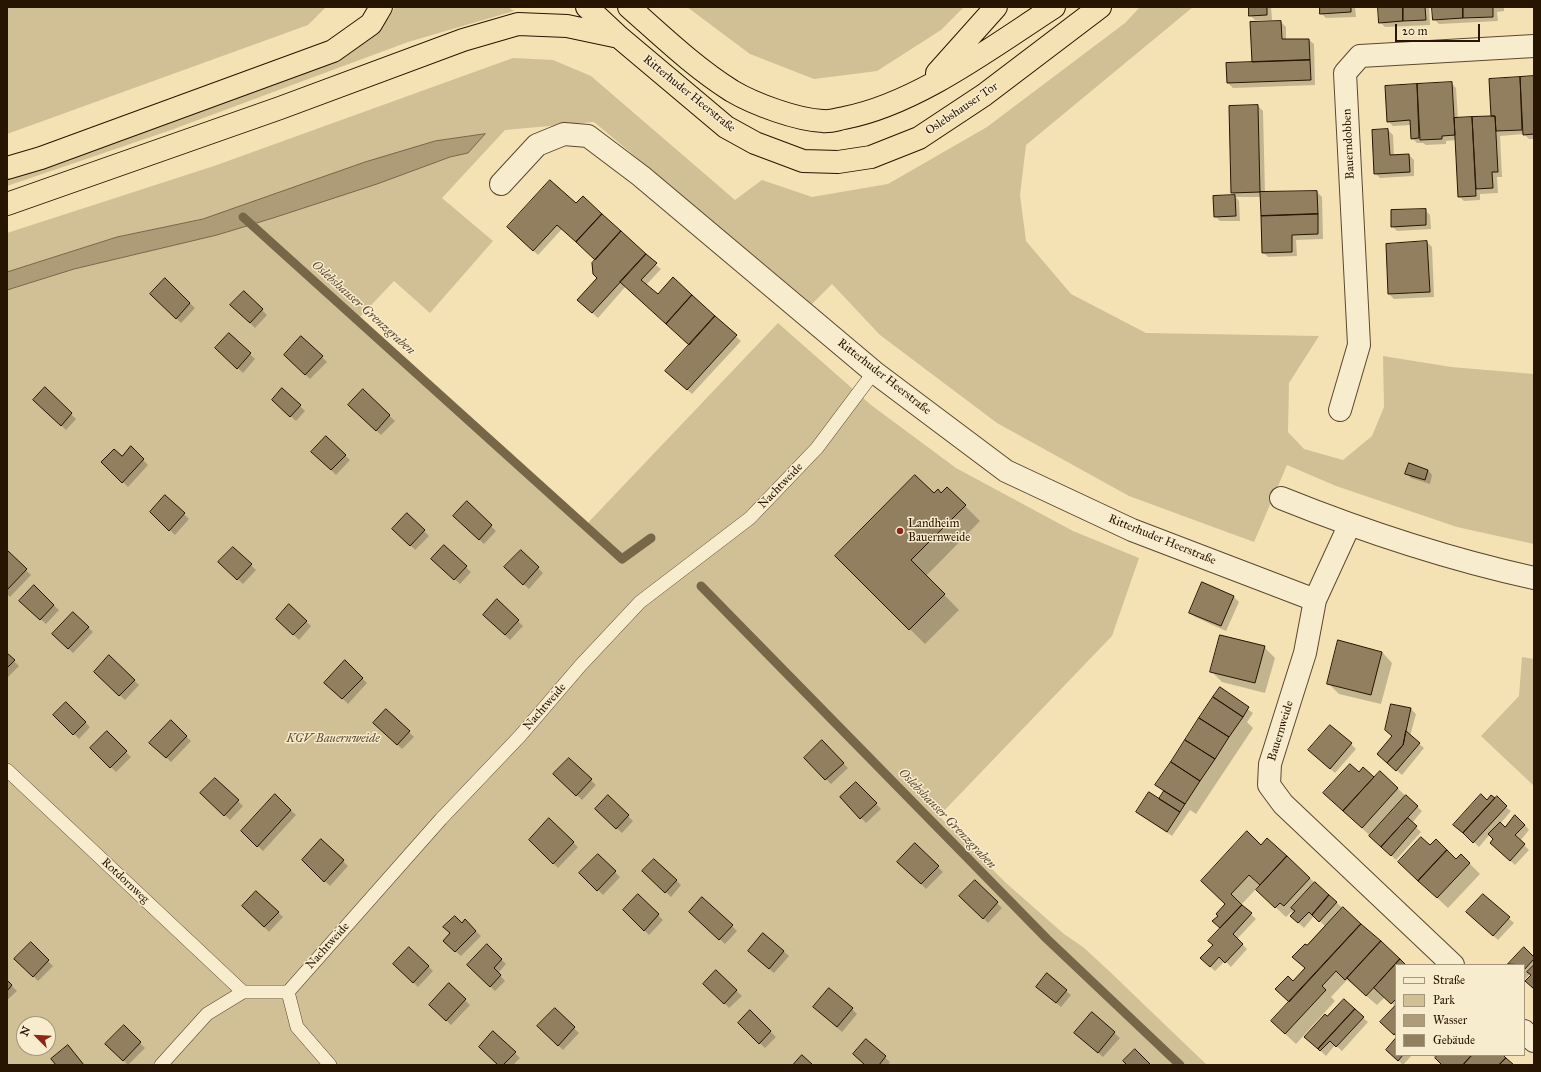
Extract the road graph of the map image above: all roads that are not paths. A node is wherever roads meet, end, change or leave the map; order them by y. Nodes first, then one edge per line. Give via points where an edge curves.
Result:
1 (381, 7) edge
2 (587, 7) edge
3 (629, 7) edge
4 (996, 7) edge
5 (1054, 7) edge
6 (1100, 7) edge
7 (619, 38) junction
8 (1534, 46) edge
9 (921, 90) junction
10 (803, 160) joint
11 (7, 168) edge
12 (501, 184) dead end
13 (7, 204) edge
14 (874, 372) junction
15 (1340, 410) dead end
16 (1281, 498) dead end
17 (1349, 526) junction
18 (1534, 578) edge
19 (1315, 600) junction
20 (7, 770) edge
21 (1453, 964) edge
22 (243, 992) junction
23 (288, 992) junction
24 (1525, 1032) edge
25 (1534, 1041) edge
26 (161, 1065) edge
27 (330, 1065) edge

1 - 11 highway via 371,24 333,51 41,158
2 - 7 highway, Ritterhuder Heerstraße
3 - 9 highway via 704,72 734,92 785,114 824,122 867,114
4 - 9 highway
5 - 9 highway
6 - 10 highway, Oslebshauser Tor via 984,95 918,138 871,157 838,162
7 - 10 highway, Ritterhuder Heerstraße via 726,127 755,143
7 - 13 highway via 567,26 518,24 463,40 280,108
8 - 15 street, Bauerndobben via 1360,56 1345,73 1359,345
12 - 14 street, Ritterhuder Heerstraße via 537,145 564,134 588,136 641,176
14 - 19 street, Ritterhuder Heerstraße via 1006,471 1132,530
14 - 23 lane, Nachtweide via 817,448 750,518 640,602 580,666 520,736 441,819
16 - 17 street
17 - 18 street via 1487,568
17 - 19 street, Bauernweide
19 - 21 street, Bauernweide via 1305,653 1270,764 1269,785 1283,804
20 - 22 lane, Rotdornweg
22 - 23 lane
22 - 26 lane via 207,1014
23 - 27 lane via 297,1027
24 - 25 street

